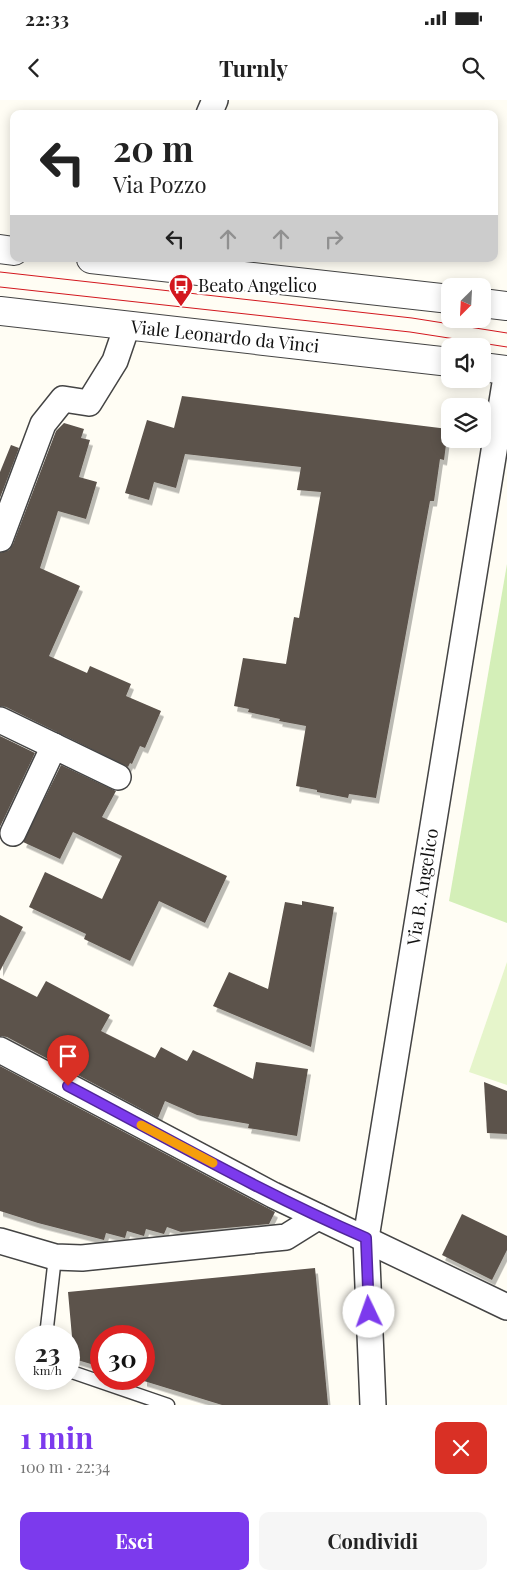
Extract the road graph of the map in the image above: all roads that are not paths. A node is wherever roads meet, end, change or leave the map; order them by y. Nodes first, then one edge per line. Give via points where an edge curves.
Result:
1 (150, 262) edge
2 (441, 298) edge
3 (491, 303) edge
4 (507, 306) edge
5 (0, 311) edge
6 (127, 326) junction
7 (441, 361) edge
8 (491, 368) edge
9 (507, 371) edge
10 (0, 538) edge
11 (0, 720) edge
12 (54, 746) junction
13 (118, 777) dead end
14 (13, 833) dead end
15 (0, 1050) edge
16 (318, 1217) junction
17 (366, 1238) junction
18 (0, 1241) edge
19 (55, 1257) junction
20 (507, 1307) edge
21 (47, 1325) edge
22 (80, 1376) edge
23 (168, 1405) edge
24 (373, 1405) edge

1 - 2 street
3 - 4 street
5 - 6 street, Viale Leonardo da Vinci
6 - 7 street, Viale Leonardo da Vinci
6 - 10 street via 115,361 89,403 63,399 43,424
8 - 9 street
9 - 17 street, Via B. Angelico
11 - 12 street
12 - 13 street
12 - 14 street
15 - 16 street
16 - 17 street
16 - 19 street via 286,1237 82,1258
17 - 20 street
17 - 24 street, Via B. Angelico
18 - 19 street
19 - 21 lane
22 - 23 lane

